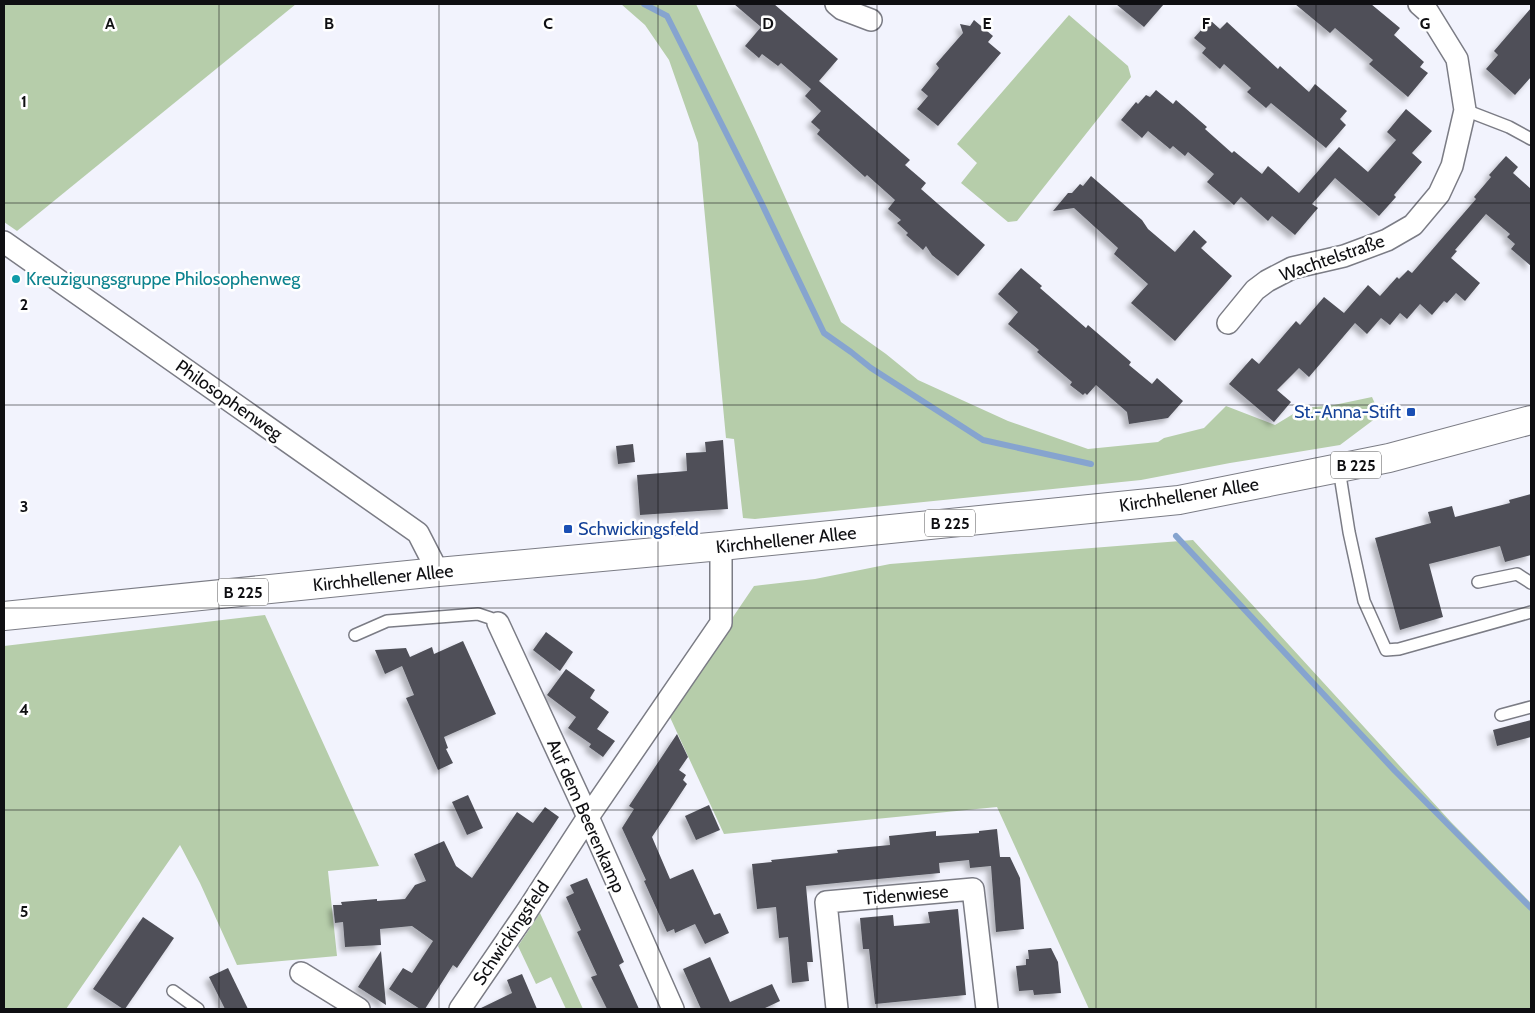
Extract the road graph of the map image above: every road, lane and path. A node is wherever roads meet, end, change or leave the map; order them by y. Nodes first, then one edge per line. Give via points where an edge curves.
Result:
1 (836, 4) edge
2 (1419, 4) edge
3 (871, 20) dead end
4 (1465, 110) junction
5 (1531, 140) edge
6 (4, 242) edge
7 (1228, 323) dead end
8 (1531, 420) edge
9 (1339, 469) junction
10 (721, 546) junction
11 (438, 572) junction
12 (1478, 582) dead end
13 (1531, 582) edge
14 (1531, 612) edge
15 (4, 616) edge
16 (498, 623) joint
17 (355, 635) dead end
18 (1531, 707) edge
19 (1502, 716) dead end
20 (588, 817) junction
21 (301, 973) dead end
22 (174, 991) dead end
23 (198, 1009) edge
24 (359, 1009) edge
25 (460, 1009) edge
26 (673, 1009) edge
27 (837, 1009) edge
28 (987, 1009) edge

1 - 3 street
2 - 4 street, Wachtelstraße via 1428,12 1457,59
4 - 5 lane via 1509,127
4 - 7 street, Wachtelstraße via 1452,166 1439,194 1413,225 1387,240 1344,256 1292,268 1255,290
6 - 11 street, Philosophenweg via 418,533
8 - 9 main road, Kirchhellener Allee / B 225
9 - 10 main road, Kirchhellener Allee / B 225 via 1179,500
9 - 14 lane via 1364,601 1386,650
10 - 11 main road, Kirchhellener Allee / B 225
10 - 20 street, Schwickingsfeld via 721,623
11 - 15 main road, Kirchhellener Allee / B 225
12 - 13 lane via 1517,574
16 - 17 lane via 478,614 387,621
16 - 20 street, Auf dem Beerenkamp
18 - 19 lane
20 - 25 street, Schwickingsfeld
20 - 26 street, Auf dem Beerenkamp
21 - 24 street
22 - 23 lane
27 - 28 street, Tidenwiese via 826,902 973,889

